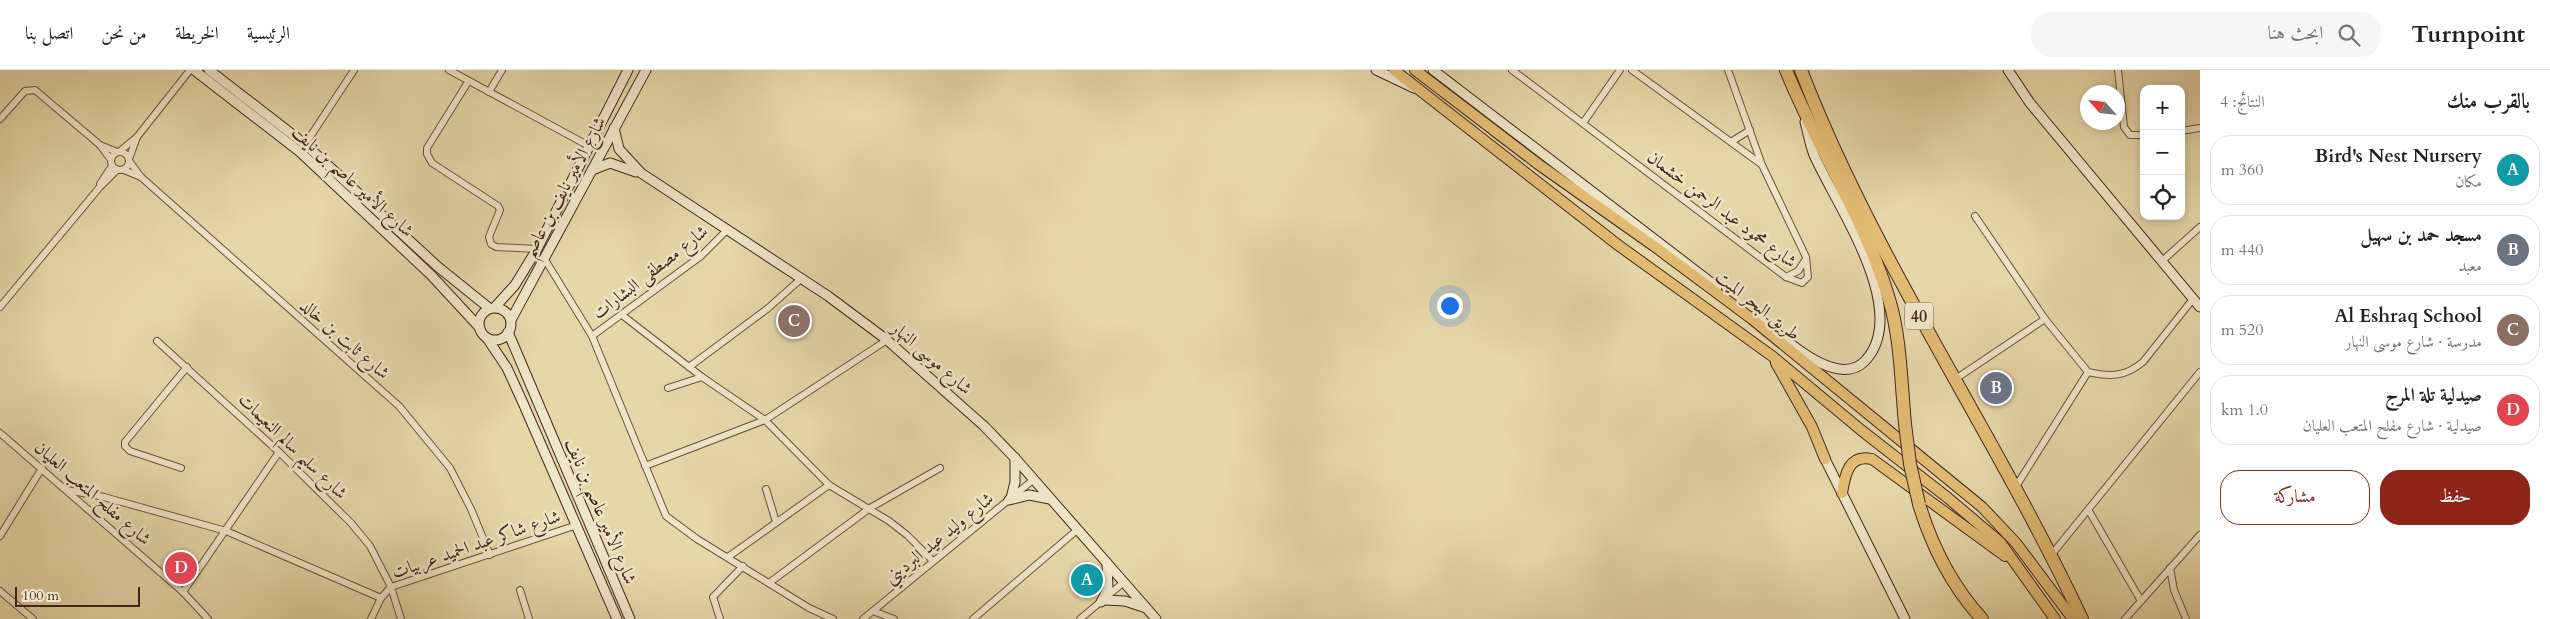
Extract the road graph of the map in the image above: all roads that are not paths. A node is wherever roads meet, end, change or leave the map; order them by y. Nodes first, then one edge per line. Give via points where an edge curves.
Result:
1 (190, 70) edge
2 (194, 70) edge
3 (209, 70) edge
4 (354, 70) edge
5 (449, 70) edge
6 (502, 70) edge
7 (628, 70) edge
8 (646, 70) edge
9 (1376, 70) edge
10 (1394, 70) edge
11 (1415, 70) edge
12 (1433, 70) edge
13 (1512, 70) edge
14 (1620, 70) edge
15 (1632, 70) edge
16 (1728, 70) edge
17 (1786, 70) edge
18 (1801, 70) edge
19 (2008, 70) edge
20 (2118, 70) edge
21 (468, 82) junction
22 (1420, 91) junction
23 (489, 92) junction
24 (1802, 110) junction
25 (0, 119) edge
26 (1583, 123) junction
27 (614, 128) junction
28 (2200, 128) edge
29 (1750, 130) junction
30 (2185, 130) edge
31 (2140, 135) edge
32 (137, 137) junction
33 (1731, 142) junction
34 (100, 145) junction
35 (589, 146) junction
36 (303, 148) junction
37 (118, 152) junction
38 (130, 161) junction
39 (1762, 165) junction
40 (116, 166) junction
41 (591, 171) junction
42 (641, 174) junction
43 (141, 177) junction
44 (1975, 216) dead end
45 (2200, 227) edge
46 (726, 230) junction
47 (537, 250) junction
48 (1806, 257) junction
49 (544, 258) junction
50 (2162, 261) junction
51 (1786, 277) junction
52 (802, 278) junction
53 (2193, 299) junction
54 (2200, 307) edge
55 (0, 308) edge
56 (492, 308) junction
57 (622, 315) junction
58 (2045, 319) junction
59 (510, 320) junction
60 (480, 328) junction
61 (508, 332) junction
62 (592, 336) junction
63 (490, 338) junction
64 (887, 340) junction
65 (157, 341) dead end
66 (1772, 356) junction
67 (689, 367) junction
68 (187, 368) junction
69 (2088, 372) junction
70 (2200, 372) edge
71 (702, 377) junction
72 (1954, 380) junction
73 (668, 388) dead end
74 (765, 420) junction
75 (1883, 427) junction
76 (1861, 430) junction
77 (0, 433) edge
78 (279, 452) junction
79 (1015, 458) junction
80 (1825, 459) joint
81 (646, 466) junction
82 (42, 468) junction
83 (181, 468) dead end
84 (940, 468) dead end
85 (1033, 480) junction
86 (830, 485) junction
87 (766, 489) dead end
88 (2014, 489) junction
89 (68, 490) junction
90 (1842, 493) junction
91 (1010, 499) junction
92 (1050, 499) junction
93 (870, 508) junction
94 (2089, 511) junction
95 (776, 522) junction
96 (578, 525) junction
97 (1077, 530) junction
98 (226, 531) junction
99 (2200, 535) edge
100 (0, 536) edge
101 (2052, 554) junction
102 (490, 555) junction
103 (728, 556) junction
104 (933, 561) junction
105 (2012, 561) junction
106 (1106, 563) junction
107 (743, 566) junction
108 (2170, 568) junction
109 (1124, 582) junction
110 (770, 584) junction
111 (391, 587) junction
112 (520, 590) dead end
113 (0, 591) edge
114 (183, 592) junction
115 (381, 598) junction
116 (1103, 601) junction
117 (2141, 601) junction
118 (809, 608) junction
119 (1146, 608) junction
120 (872, 611) junction
121 (1903, 618) edge
122 (33, 619) edge
123 (208, 619) edge
124 (372, 619) edge
125 (401, 619) edge
126 (529, 619) edge
127 (617, 619) edge
128 (630, 619) edge
129 (720, 619) edge
130 (817, 619) edge
131 (833, 619) edge
132 (863, 619) edge
133 (894, 619) edge
134 (973, 619) edge
135 (1080, 619) edge
136 (1156, 619) edge
137 (1982, 619) edge
138 (2055, 619) edge
139 (2073, 619) edge
140 (2082, 619) edge
141 (2125, 619) edge
142 (2186, 619) edge

1 - 32 street
2 - 36 street, شارع الأمير عاصم بن نايف
3 - 36 street, شارع الأمير عاصم بن نايف
4 - 36 street
5 - 21 street
6 - 23 street
7 - 35 street, شارع الأمير نايف بن عاصم
8 - 27 street, شارع الأمير نايف بن عاصم
9 - 22 street
10 - 22 main road
11 - 75 main road, طريق البحر الميت via 1538,164 1752,319
12 - 24 street via 1816,362 1840,370 1863,363 1870,356 1879,335 1880,308 1861,250 1813,154
13 - 26 street, شارع محمود عبد الرحمن خشمان
14 - 26 street
15 - 33 street
16 - 29 street, شارع محمود عبد الرحمن خشمان
17 - 24 highway, 40
18 - 72 highway, 40 via 1865,211
19 - 50 street via 2030,103
20 - 31 street via 2124,127 2130,135
21 - 23 street
21 - 47 street via 427,148 428,158 498,206 500,210 489,237 491,244
22 - 66 main road via 1618,244
23 - 35 street
24 - 137 highway, 40, bridge via 1819,138 1882,275 1895,325 1910,464 1929,537 1958,588
25 - 34 street via 25,91 35,90
26 - 51 street, شارع محمود عبد الرحمن خشمان
27 - 41 street, شارع الأمير نايف بن عاصم
27 - 42 street, شارع موسى النهار via 619,149
28 - 30 street
29 - 33 street
29 - 39 street, شارع محمود عبد الرحمن خشمان
32 - 37 street
32 - 38 street
33 - 39 street
34 - 37 street, شارع ثابت بن خالد
34 - 40 street
35 - 47 street, شارع الأمير نايف بن عاصم
36 - 56 street, شارع الأمير عاصم بن نايف via 437,266
36 - 60 street, شارع الأمير عاصم بن نايف via 447,290
37 - 38 street, شارع ثابت بن خالد via 126,154
37 - 40 street
38 - 40 street
38 - 43 street, شارع ثابت بن خالد
39 - 48 street, شارع محمود عبد الرحمن خشمان
40 - 43 street, شارع ثابت بن خالد
40 - 55 street
41 - 42 street, شارع موسى النهار via 610,163
41 - 49 street, شارع الأمير نايف بن عاصم
42 - 46 street, شارع موسى النهار
43 - 102 street, شارع ثابت بن خالد via 399,406 450,468 472,509
44 - 58 street
45 - 50 street
46 - 52 street, شارع موسى النهار
46 - 57 street, شارع مصطفى البشارات via 701,256
47 - 56 street, شارع الأمير نايف بن عاصم via 515,284
48 - 51 street via 1798,271
48 - 51 street, شارع محمود عبد الرحمن خشمان via 1808,277 1805,282 1795,282
49 - 59 street, شارع الأمير نايف بن عاصم
49 - 62 street
50 - 53 street
52 - 64 street, شارع موسى النهار
52 - 67 street via 767,309
53 - 54 street
53 - 69 street via 2134,370 2114,376
56 - 59 street via 505,311
56 - 60 street via 480,318
57 - 62 street, شارع مصطفى البشارات
57 - 67 street
58 - 69 street
58 - 72 street
59 - 61 street
60 - 63 street
61 - 63 street via 500,339
61 - 128 street, شارع الأمير عاصم بن نايف
62 - 81 street
63 - 96 street, شارع الأمير عاصم بن نايف via 507,368
64 - 74 street
64 - 79 street, شارع موسى النهار via 984,426
65 - 68 street, شارع سليم سالم النعيمات
66 - 76 main road
66 - 80 main road via 1812,427
67 - 71 street
68 - 78 street, شارع سليم سالم النعيمات
68 - 83 street via 125,446 130,451
69 - 88 street
70 - 94 street
71 - 73 street
71 - 74 street
72 - 88 highway, 40
74 - 81 street
74 - 86 street
75 - 76 main road
75 - 139 main road, طريق البحر الميت via 1996,520
76 - 105 main road via 2000,542
77 - 82 street, شارع مفلح المتعب العليان
78 - 98 street
78 - 111 street, شارع سليم سالم النعيمات via 351,523 370,546
79 - 85 street, شارع موسى النهار
79 - 91 street via 1015,482
80 - 90 street
81 - 103 street via 666,516 697,539
82 - 89 street, شارع مفلح المتعب العليان
82 - 100 street
84 - 93 street
85 - 91 street, شارع وليد عيد البرديني
85 - 92 street, شارع موسى النهار
86 - 93 street
86 - 95 street
87 - 95 street
88 - 101 highway, 40
89 - 98 street via 104,496
89 - 114 street, شارع مفلح المتعب العليان
90 - 105 main road via 1845,475 1852,463 1865,457 1872,459
90 - 121 street
91 - 92 street via 1029,495
91 - 104 street, شارع وليد عيد البرديني
92 - 97 street, شارع موسى النهار
93 - 104 street via 907,535
93 - 110 street
94 - 101 street
94 - 117 street
95 - 103 street
96 - 102 street, شارع شاكر عبد الحميد عربيات
96 - 127 street, شارع الأمير عاصم بن نايف
97 - 106 street, شارع موسى النهار
97 - 134 street
98 - 114 street
98 - 115 street
99 - 108 street
101 - 140 highway, 40
102 - 111 street, شارع شاكر عبد الحميد عربيات
103 - 107 street
104 - 120 street, شارع وليد عيد البرديني
105 - 138 main road
106 - 109 street, شارع موسى النهار
106 - 116 street via 1108,589
107 - 110 street
107 - 129 street via 713,597
108 - 117 street
108 - 142 street via 2176,596
109 - 116 street
109 - 119 street, شارع موسى النهار
110 - 118 street
111 - 115 street, شارع شاكر عبد الحميد عربيات
111 - 125 street, شارع سليم سالم النعيمات
112 - 126 street
113 - 122 street
114 - 123 street, شارع مفلح المتعب العليان
115 - 124 street, شارع شاكر عبد الحميد عربيات
116 - 119 street via 1125,601
116 - 135 street
117 - 141 street
118 - 130 street
118 - 131 street
119 - 136 street, شارع موسى النهار
120 - 132 street, شارع وليد عيد البرديني
120 - 133 street

